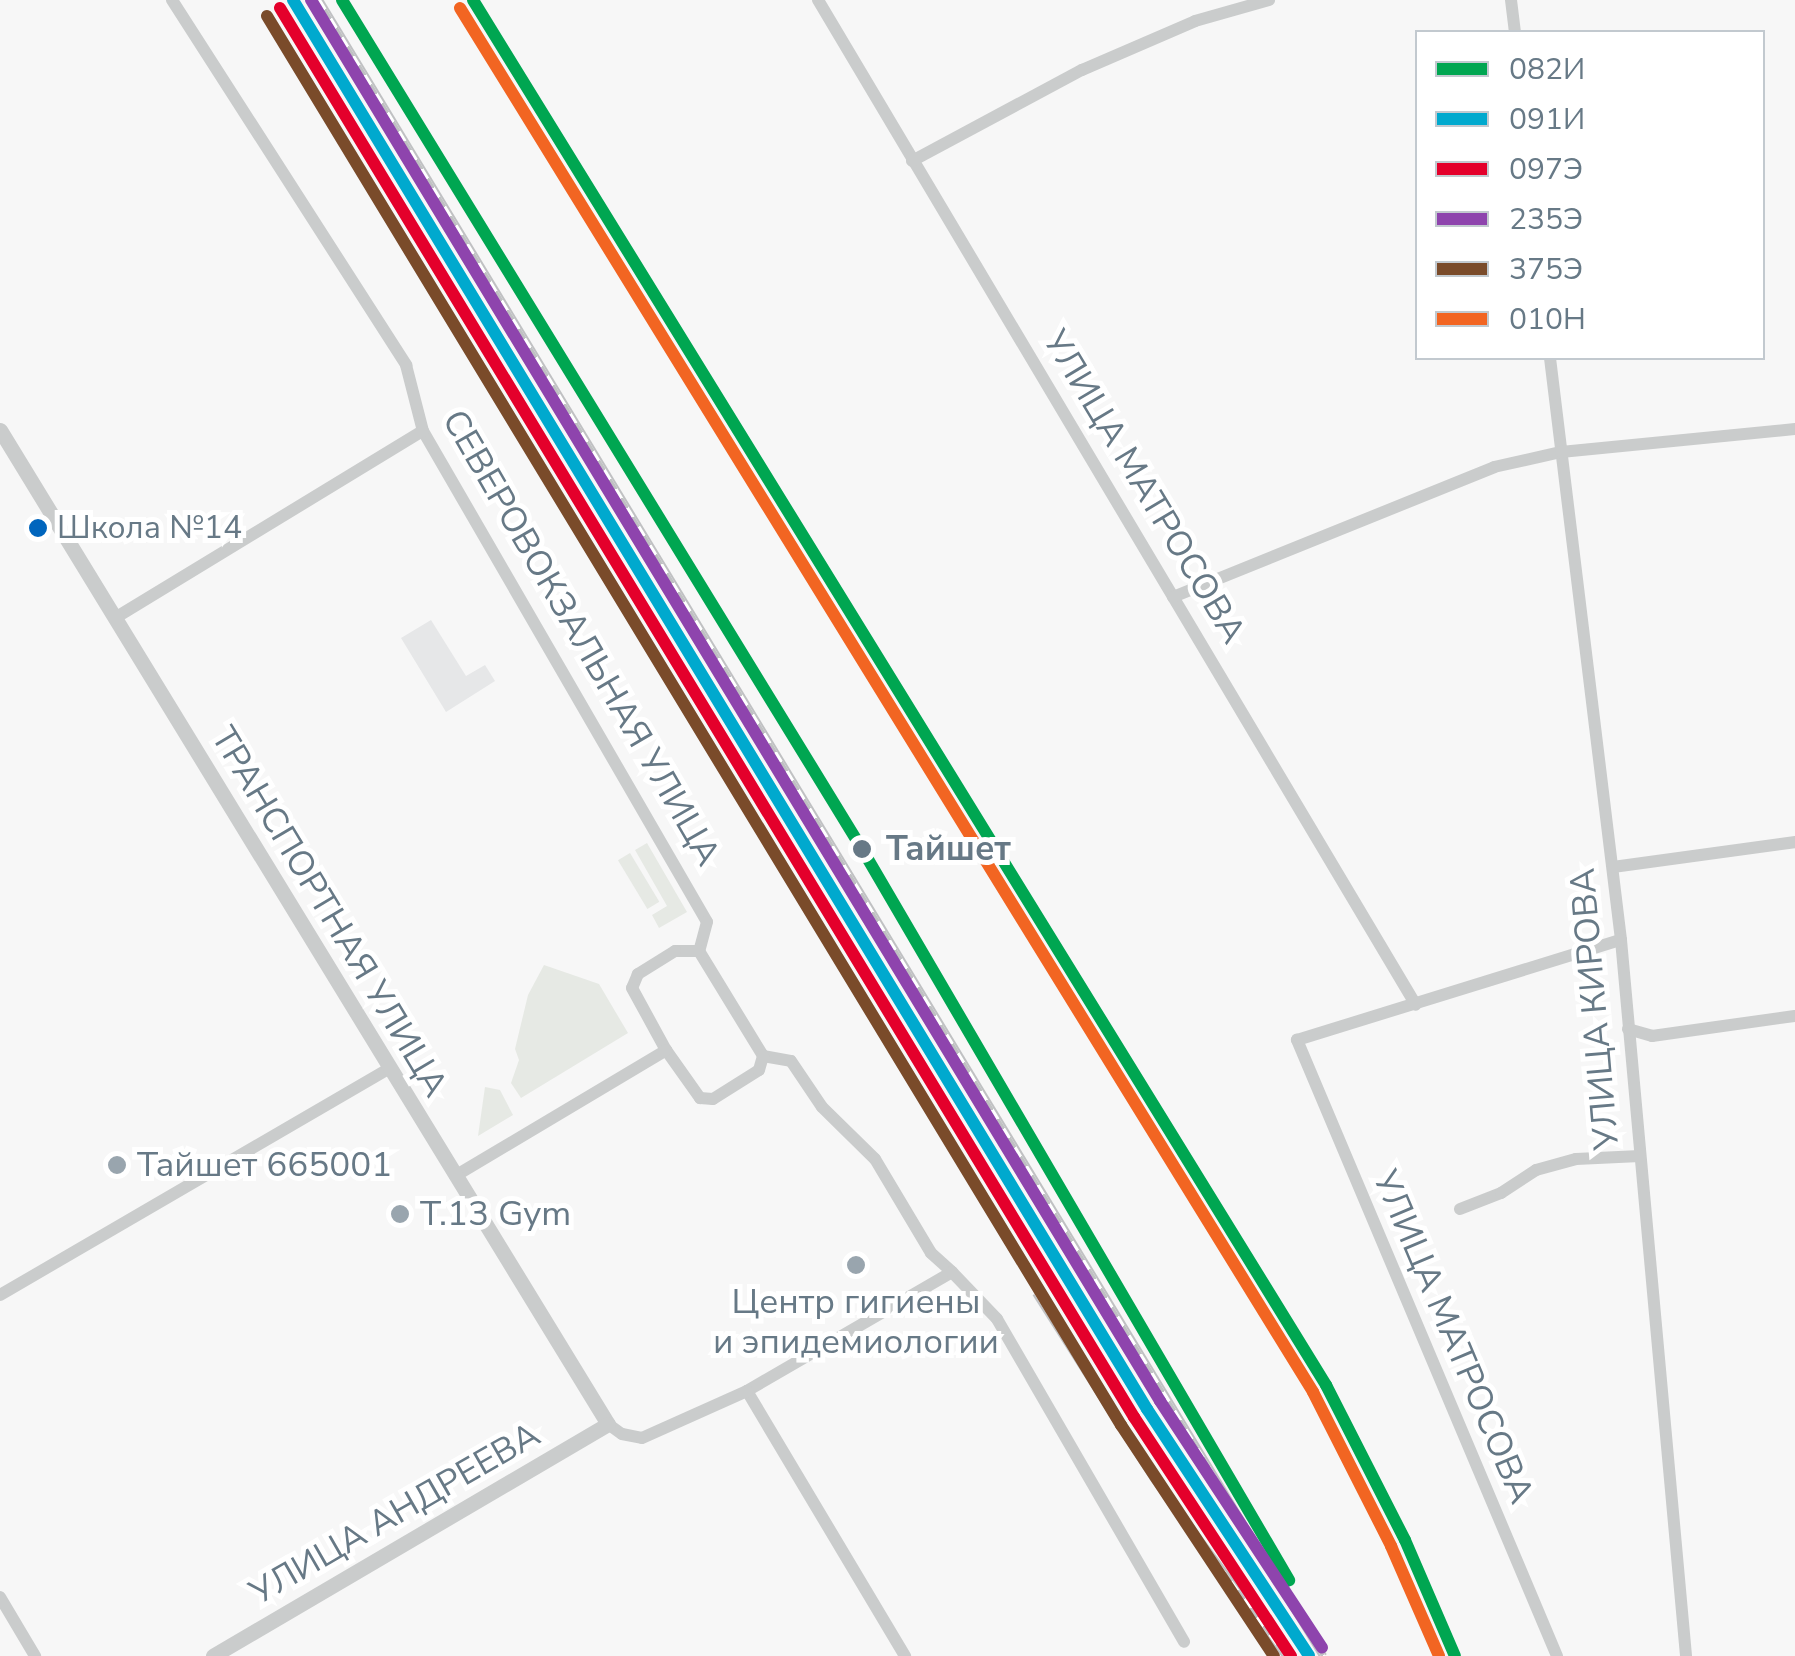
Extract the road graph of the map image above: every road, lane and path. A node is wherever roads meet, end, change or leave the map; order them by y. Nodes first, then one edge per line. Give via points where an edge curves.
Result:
1 (172, 0) edge
2 (818, 0) edge
3 (1270, 0) edge
4 (1511, 0) edge
5 (1514, 30) edge
6 (912, 161) junction
7 (1550, 360) edge
8 (1795, 429) edge
9 (0, 430) edge
10 (423, 430) junction
11 (1560, 452) junction
12 (1173, 597) junction
13 (115, 618) junction
14 (1795, 842) edge
15 (1612, 867) junction
16 (1621, 940) junction
17 (699, 951) junction
18 (1416, 1005) junction
19 (1795, 1016) edge
20 (1628, 1029) junction
21 (666, 1050) junction
22 (763, 1056) junction
23 (388, 1069) junction
24 (1640, 1156) junction
25 (455, 1176) junction
26 (1460, 1209) dead end
27 (952, 1272) junction
28 (0, 1295) edge
29 (747, 1391) junction
30 (608, 1424) junction
31 (0, 1597) edge
32 (1184, 1642) dead end
33 (34, 1656) edge
34 (213, 1656) edge
35 (905, 1656) edge
36 (1557, 1656) edge
37 (1686, 1656) edge

1 - 10 street, СЕВЕРОВОКЗАЛЬНАЯ УЛИЦА via 406,365
2 - 6 street, УЛИЦА МАТРОСОВА
3 - 6 street via 1195,20 1103,61
4 - 5 street
6 - 12 street, УЛИЦА МАТРОСОВА
7 - 11 street, УЛИЦА КИРОВА
8 - 11 street
9 - 13 street, ТРАНСПОРТНАЯ УЛИЦА
10 - 13 street
10 - 17 street, СЕВЕРОВОКЗАЛЬНАЯ УЛИЦА via 707,922
11 - 12 street via 1494,467
11 - 15 street, УЛИЦА КИРОВА
12 - 18 street, УЛИЦА МАТРОСОВА
13 - 23 street, ТРАНСПОРТНАЯ УЛИЦА
14 - 15 street
15 - 16 street, УЛИЦА КИРОВА
16 - 18 street
16 - 20 street, УЛИЦА КИРОВА
17 - 21 street via 675,951 638,974 632,988
17 - 22 street, СЕВЕРОВОКЗАЛЬНАЯ УЛИЦА
18 - 36 street, УЛИЦА МАТРОСОВА via 1297,1040
19 - 20 street via 1652,1036
20 - 24 street, УЛИЦА КИРОВА
21 - 22 street via 700,1098 713,1099 759,1070
21 - 25 street
22 - 27 street, СЕВЕРОВОКЗАЛЬНАЯ УЛИЦА via 791,1061 822,1107 876,1159 932,1253
23 - 25 street, ТРАНСПОРТНАЯ УЛИЦА
23 - 28 street
24 - 26 street via 1536,1170
24 - 37 street, УЛИЦА КИРОВА
25 - 30 street, ТРАНСПОРТНАЯ УЛИЦА
27 - 29 street
27 - 32 street, СЕВЕРОВОКЗАЛЬНАЯ УЛИЦА via 997,1319
29 - 30 street via 642,1438
29 - 35 street
30 - 34 street, УЛИЦА АНДРЕЕВА
31 - 33 street

